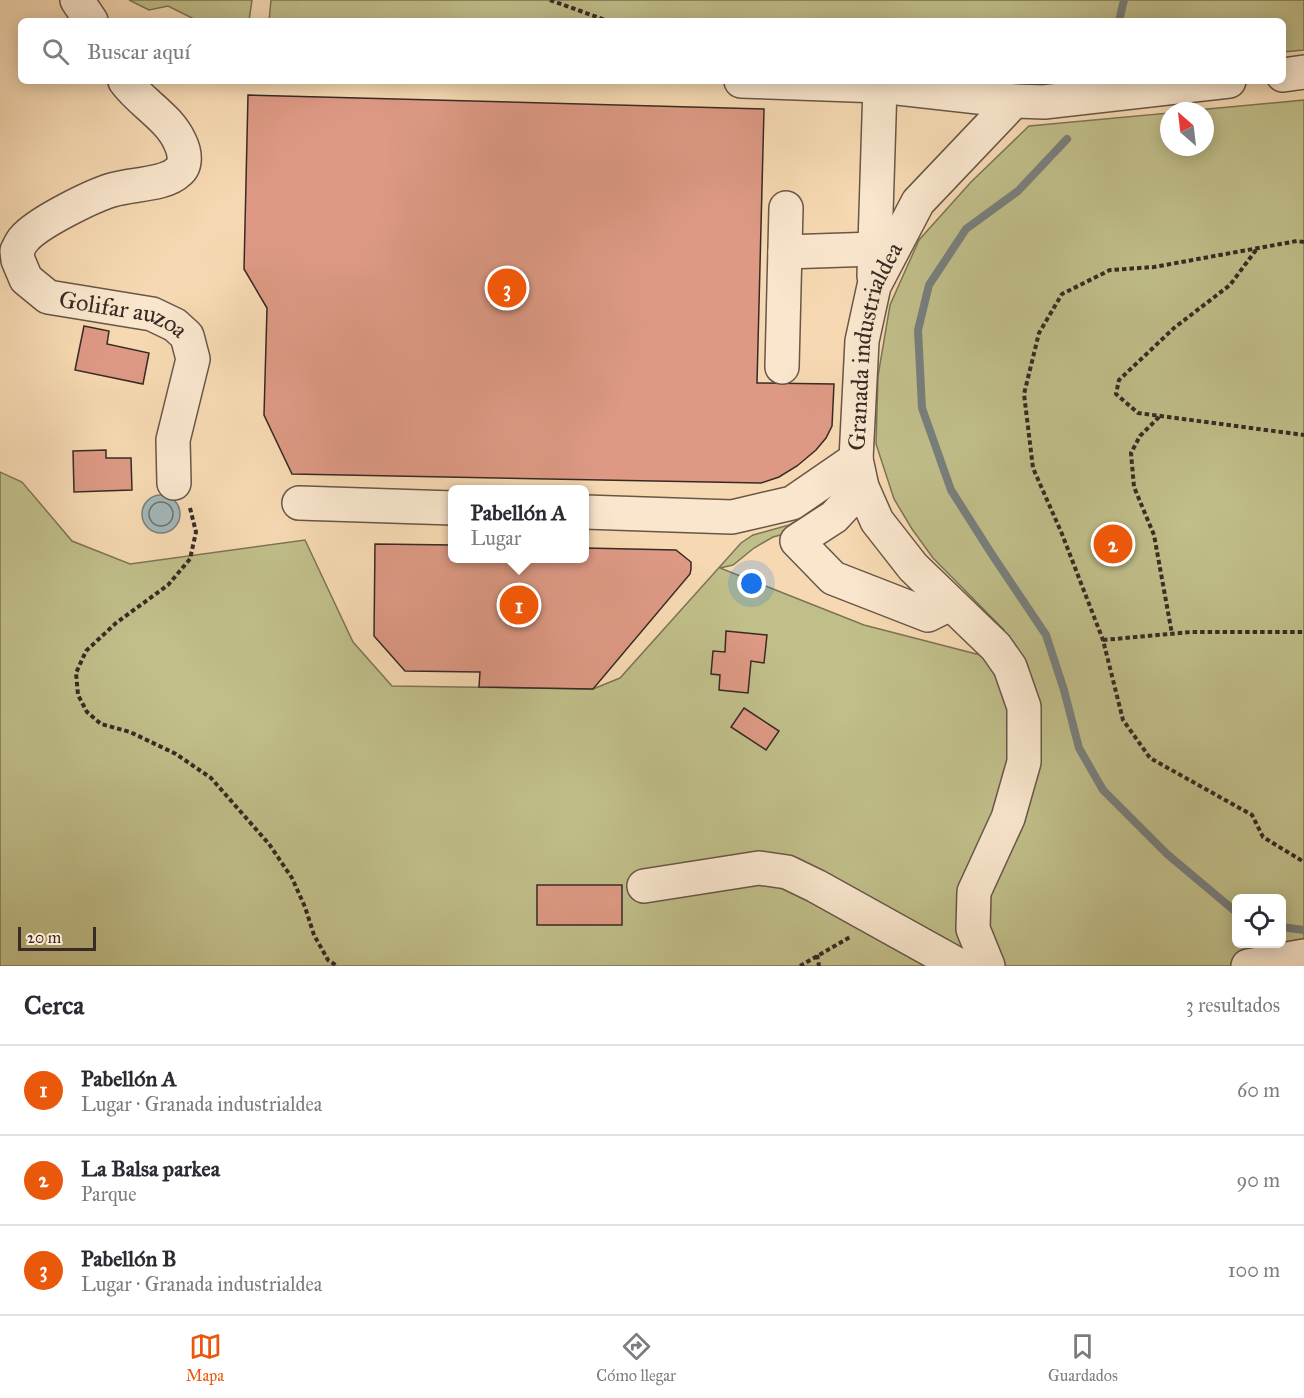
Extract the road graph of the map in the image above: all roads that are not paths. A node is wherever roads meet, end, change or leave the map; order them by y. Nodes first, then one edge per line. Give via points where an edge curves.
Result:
1 (77, 0) edge
2 (89, 18) edge
3 (1304, 72) edge
4 (1286, 75) edge
5 (128, 84) edge
6 (824, 84) edge
7 (1203, 84) edge
8 (880, 86) junction
9 (1014, 101) junction
10 (786, 208) dead end
11 (875, 249) junction
12 (785, 252) junction
13 (874, 286) junction
14 (782, 367) dead end
15 (859, 473) junction
16 (174, 483) road end
17 (299, 503) dead end
18 (448, 508) edge
19 (589, 512) edge
20 (950, 604) junction
21 (644, 886) dead end
22 (1304, 956) edge
23 (960, 966) edge
24 (988, 966) edge
25 (1248, 966) edge

1 - 2 street
3 - 4 street
5 - 16 street, Golifar auzoa via 171,127 180,142 184,165 169,179 112,190 54,217 25,238 17,250 18,260 26,279 48,297 152,314 187,336 193,359 173,440
6 - 8 street
7 - 9 street via 1044,102
8 - 9 street
8 - 11 street
9 - 13 street, Granada industrialdea via 918,202
10 - 12 street
11 - 12 street
11 - 13 street
12 - 14 street
13 - 15 street, Granada industrialdea via 862,340
15 - 19 street, Granada industrialdea via 792,503 732,517
15 - 20 street via 877,521 913,567
15 - 20 street via 834,517 797,541 833,578 928,615
17 - 18 street
20 - 24 street via 996,647 1010,667 1024,707 1024,762 1008,818 975,892 973,928
21 - 23 street via 759,868 787,872
22 - 25 street

